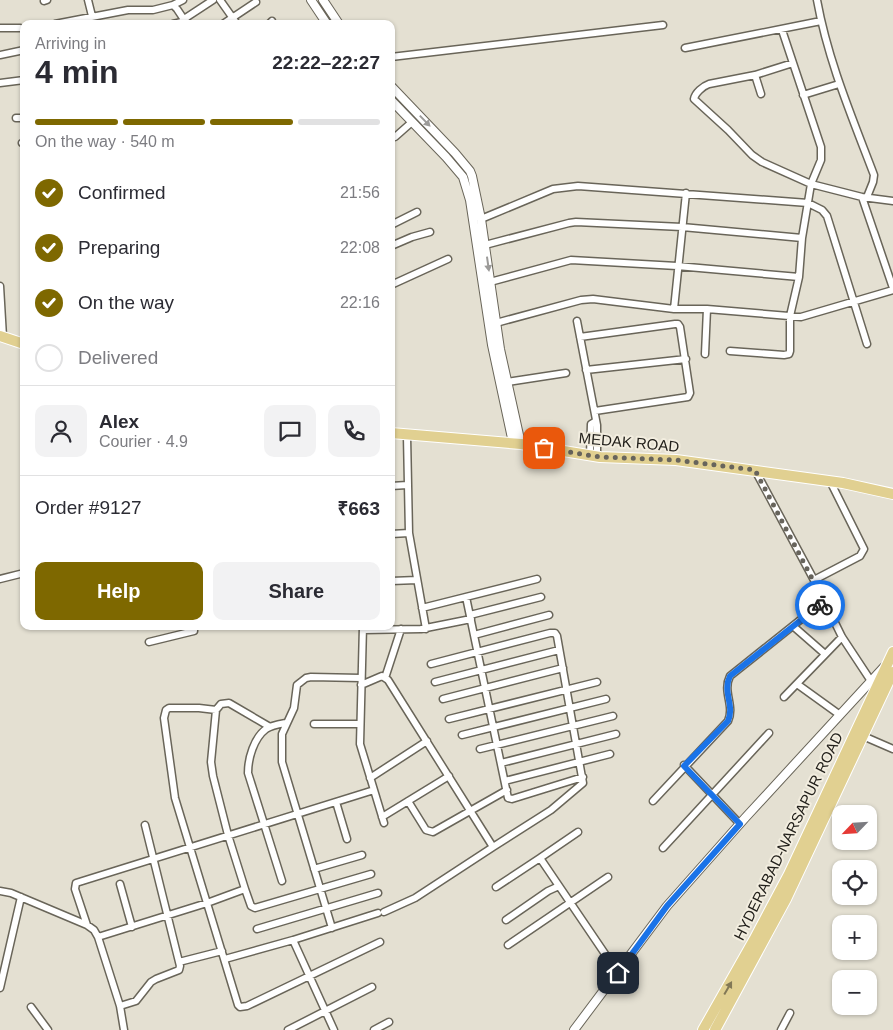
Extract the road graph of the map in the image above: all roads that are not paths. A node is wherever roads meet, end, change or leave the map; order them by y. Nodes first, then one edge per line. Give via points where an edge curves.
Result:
1 (88, 0) edge
2 (183, 0) edge
3 (213, 0) edge
4 (220, 0) edge
5 (311, 0) edge
6 (323, 0) edge
7 (817, 0) edge
8 (256, 2) dead end
9 (173, 5) junction
10 (92, 16) junction
11 (232, 17) junction
12 (74, 20) edge
13 (185, 20) edge
14 (187, 20) edge
15 (228, 20) edge
16 (234, 20) edge
17 (324, 20) edge
18 (336, 20) edge
19 (821, 21) junction
20 (664, 25) dead end
21 (0, 28) edge
22 (20, 28) dead end
23 (782, 30) junction
24 (685, 48) dead end
25 (20, 51) edge
26 (0, 55) edge
27 (395, 57) edge
28 (792, 64) junction
29 (755, 75) junction
30 (20, 80) edge
31 (0, 83) edge
32 (839, 84) junction
33 (395, 90) edge
34 (761, 94) dead end
35 (803, 95) junction
36 (395, 104) edge
37 (16, 118) dead end
38 (20, 118) edge
39 (412, 122) junction
40 (395, 137) dead end
41 (466, 168) junction
42 (458, 172) junction
43 (811, 184) junction
44 (686, 193) junction
45 (865, 197) junction
46 (893, 201) edge
47 (808, 203) junction
48 (417, 212) dead end
49 (481, 219) junction
50 (395, 223) edge
51 (682, 227) junction
52 (430, 232) dead end
53 (802, 238) junction
54 (395, 244) edge
55 (485, 245) junction
56 (448, 259) dead end
57 (678, 266) junction
58 (799, 277) junction
59 (490, 282) junction
60 (395, 283) edge
61 (0, 286) edge
62 (893, 288) edge
63 (853, 303) junction
64 (674, 309) junction
65 (707, 309) junction
66 (790, 316) junction
67 (577, 321) dead end
68 (496, 323) junction
69 (2, 336) edge
70 (580, 337) junction
71 (20, 343) edge
72 (867, 344) dead end
73 (730, 351) dead end
74 (705, 354) dead end
75 (686, 359) junction
76 (586, 370) junction
77 (566, 373) dead end
78 (506, 382) junction
79 (595, 411) junction
80 (395, 434) edge
81 (408, 436) junction
82 (517, 444) junction
83 (593, 456) junction
84 (755, 470) junction
85 (830, 481) junction
86 (407, 485) junction
87 (395, 486) edge
88 (893, 494) edge
89 (409, 533) junction
90 (395, 534) edge
91 (20, 574) edge
92 (0, 579) edge
93 (537, 579) dead end
94 (417, 580) junction
95 (814, 580) junction
96 (395, 581) edge
97 (466, 597) junction
98 (541, 597) dead end
99 (824, 601) junction
100 (422, 608) junction
101 (549, 615) dead end
102 (471, 617) junction
103 (793, 626) junction
104 (426, 629) junction
105 (194, 630) edge
106 (363, 630) edge
107 (395, 630) edge
108 (401, 630) junction
109 (474, 635) junction
110 (842, 637) junction
111 (149, 642) dead end
112 (559, 650) junction
113 (478, 652) junction
114 (893, 652) edge
115 (825, 654) junction
116 (432, 664) dead end
117 (563, 668) junction
118 (482, 670) junction
119 (890, 670) edge
120 (361, 678) junction
121 (385, 678) junction
122 (871, 681) junction
123 (435, 682) dead end
124 (597, 682) dead end
125 (797, 684) junction
126 (361, 685) junction
127 (485, 688) junction
128 (567, 689) junction
129 (784, 696) dead end
130 (606, 698) dead end
131 (443, 699) dead end
132 (490, 708) junction
133 (570, 708) junction
134 (216, 710) junction
135 (840, 715) junction
136 (613, 716) dead end
137 (449, 719) dead end
138 (286, 723) junction
139 (314, 724) dead end
140 (360, 724) junction
141 (573, 725) junction
142 (270, 727) junction
143 (494, 727) junction
144 (769, 733) dead end
145 (616, 734) dead end
146 (462, 735) dead end
147 (863, 736) junction
148 (427, 741) junction
149 (497, 744) junction
150 (577, 744) junction
151 (480, 749) dead end
152 (893, 749) edge
153 (610, 754) dead end
154 (580, 762) junction
155 (501, 763) junction
156 (684, 766) junction
157 (449, 776) junction
158 (583, 777) junction
159 (370, 778) junction
160 (505, 781) junction
161 (374, 790) junction
162 (507, 790) junction
163 (712, 794) junction
164 (653, 801) dead end
165 (336, 802) junction
166 (408, 802) junction
167 (470, 811) junction
168 (298, 813) junction
169 (265, 823) junction
170 (740, 824) junction
171 (145, 825) dead end
172 (578, 832) dead end
173 (228, 835) junction
174 (347, 839) dead end
175 (190, 847) junction
176 (493, 847) junction
177 (663, 848) dead end
178 (362, 855) dead end
179 (540, 858) junction
180 (152, 859) junction
181 (314, 869) junction
182 (371, 874) dead end
183 (608, 877) dead end
184 (282, 881) dead end
185 (120, 884) dead end
186 (559, 886) junction
187 (496, 887) dead end
188 (320, 888) junction
189 (245, 889) junction
190 (0, 891) edge
191 (378, 893) dead end
192 (21, 897) junction
193 (207, 903) junction
194 (570, 903) junction
195 (326, 908) junction
196 (167, 916) junction
197 (506, 920) dead end
198 (87, 925) junction
199 (132, 926) junction
200 (332, 928) junction
201 (257, 929) dead end
202 (98, 937) junction
203 (292, 940) junction
204 (380, 942) dead end
205 (508, 945) dead end
206 (222, 951) junction
207 (225, 959) junction
208 (179, 962) junction
209 (618, 973) junction
210 (309, 976) junction
211 (372, 987) dead end
212 (0, 988) edge
213 (120, 1006) junction
214 (31, 1007) dead end
215 (326, 1011) junction
216 (790, 1013) dead end
217 (389, 1022) dead end
218 (48, 1030) edge
219 (124, 1030) edge
220 (288, 1030) edge
221 (334, 1030) edge
222 (374, 1030) edge
223 (574, 1030) edge
224 (704, 1030) edge
225 (715, 1030) edge
226 (781, 1030) edge

1 - 10 street
2 - 9 street
3 - 14 street
4 - 11 street
5 - 17 street
6 - 18 street
7 - 19 street
8 - 11 street
9 - 10 street
9 - 13 street
10 - 12 street
11 - 15 street
11 - 16 street
19 - 23 street
19 - 32 street
20 - 27 street
21 - 22 street
23 - 24 street
23 - 28 street
25 - 26 street
28 - 29 street
28 - 35 street
29 - 34 street
29 - 43 street via 709,84 702,87 694,100 757,159
30 - 31 street
32 - 35 street
32 - 45 street via 874,175
33 -> 41 street via 456,152
35 - 43 street via 821,148 821,160
36 - 39 street
37 - 38 street
39 - 40 street
39 - 42 street
41 - 42 street
41 - 49 street via 472,176
42 - 82 street via 466,183 470,200 492,345
43 - 45 street
43 - 47 street
44 - 47 street
44 - 49 street via 588,186 561,188
44 - 51 street
45 - 46 street
45 - 62 street
47 - 53 street
47 - 63 street via 827,216
48 - 50 street
49 - 55 street
51 - 53 street
51 - 55 street via 569,223
51 - 57 street
52 - 54 street
53 - 58 street
55 -> 59 street
56 - 60 street
57 - 58 street
57 - 59 street via 571,260
57 - 64 street
58 - 66 street
59 - 68 street
61 - 69 street
62 - 63 street
63 - 66 street via 801,318
63 - 72 street
64 - 65 street
64 - 68 street via 593,299
65 - 66 street
65 - 74 street
66 - 73 street via 790,351 787,355
67 - 70 street
68 - 78 street
69 - 71 main road
70 - 75 street via 678,324
70 - 76 street
75 - 76 street
75 - 79 street via 688,398
76 - 79 street
77 - 78 street
78 - 82 street
79 - 83 street via 597,425
80 - 81 main road, MEDAK ROAD
81 - 82 main road, MEDAK ROAD
81 - 86 street
82 - 83 main road, MEDAK ROAD
83 - 84 main road, MEDAK ROAD via 676,460
84 - 85 main road, MEDAK ROAD
84 - 95 street
85 - 88 main road, MEDAK ROAD
85 - 95 street via 864,549 860,556
86 - 87 street
86 - 89 street
89 - 90 street
89 - 94 street
91 - 92 street
93 - 97 street
94 - 96 street
94 - 100 street
95 - 99 street
97 - 100 street
97 - 102 street
98 - 102 street
99 - 103 street
99 - 110 street
100 - 104 street
101 - 109 street
102 - 104 street
102 - 109 street
103 - 115 street
103 - 156 street via 730,676 726,688 731,714 728,721
104 - 108 street
105 - 111 street
106 - 120 street
107 - 108 street
108 - 121 street
109 - 113 street
110 - 115 street
110 - 122 street
112 - 113 street via 553,632
112 - 117 street
112 - 118 street
113 - 116 street
113 - 118 street
114 - 119 main road, HYDERABAD-NARSAPUR ROAD
115 - 125 street
117 - 127 street
117 - 128 street
118 - 123 street
118 - 127 street
119 - 122 street via 882,669
119 - 147 main road, HYDERABAD-NARSAPUR ROAD
224 -> 119 main road, HYDERABAD-NARSAPUR ROAD via 789,874
120 - 126 street
120 - 138 street via 306,678 296,686 294,708
121 - 126 street via 379,677
121 - 148 street
122 - 135 street
124 - 128 street
125 - 129 street
125 - 135 street
126 - 140 street
127 - 131 street
127 - 132 street
128 - 132 street
128 - 133 street
130 - 133 street
132 - 137 street
132 - 143 street
133 - 141 street
133 - 143 street
134 - 142 street via 221,704 228,703
134 - 173 street via 211,762
134 - 175 street via 169,708 164,714 173,791
135 - 170 street
136 - 141 street
138 - 142 street
138 - 168 street via 282,734 282,762
139 - 140 street
140 - 159 street via 360,744
141 - 149 street
141 - 150 street
142 - 169 street via 256,741 248,768
143 - 146 street
143 - 149 street
144 - 163 street
145 - 150 street
147 - 152 street
147 - 225 main road, HYDERABAD-NARSAPUR ROAD via 786,899
148 - 157 street
148 - 159 street
149 - 151 street
149 - 155 street
150 - 154 street
150 - 155 street
153 - 154 street
154 - 158 street
154 - 160 street
155 - 160 street
156 - 163 street
156 - 164 street
157 - 166 street
157 - 167 street
158 - 162 street via 510,800
158 - 176 street via 583,783 551,810
159 - 161 street
160 - 162 street
161 - 165 street
161 - 166 street via 383,820
162 - 167 street
163 - 170 street
163 - 177 street
165 - 168 street
165 - 174 street
166 - 167 street via 430,832
167 - 176 street
168 - 169 street
168 - 181 street
169 - 173 street
169 - 184 street
170 - 209 street via 667,906
171 - 180 street
172 - 179 street
173 - 175 street
173 - 189 street
175 - 180 street
175 - 193 street
176 - 200 street via 415,898 381,913
178 - 181 street
179 - 186 street
179 - 187 street
180 - 196 street
180 - 198 street via 76,883
181 - 188 street
182 - 188 street
183 - 194 street
185 - 199 street
186 - 194 street
186 - 197 street
188 - 189 street via 255,908 251,906
188 - 195 street
189 - 193 street
190 - 192 street
191 - 195 street
192 - 198 street
192 - 212 street
193 - 196 street
193 - 206 street
194 - 205 street
194 - 209 street
195 - 200 street
195 - 201 street
196 - 199 street
196 - 208 street
198 - 202 street
199 - 202 street
200 - 203 street
202 - 213 street
203 - 207 street
203 - 210 street
204 - 210 street
206 - 207 street
206 - 208 street
207 - 210 street via 240,1007
208 - 213 street via 179,970 151,982 136,1001
209 - 223 street
210 - 215 street
211 - 215 street
213 - 219 street
214 - 218 street
215 - 220 street
215 - 221 street
216 - 226 street
217 - 222 street

